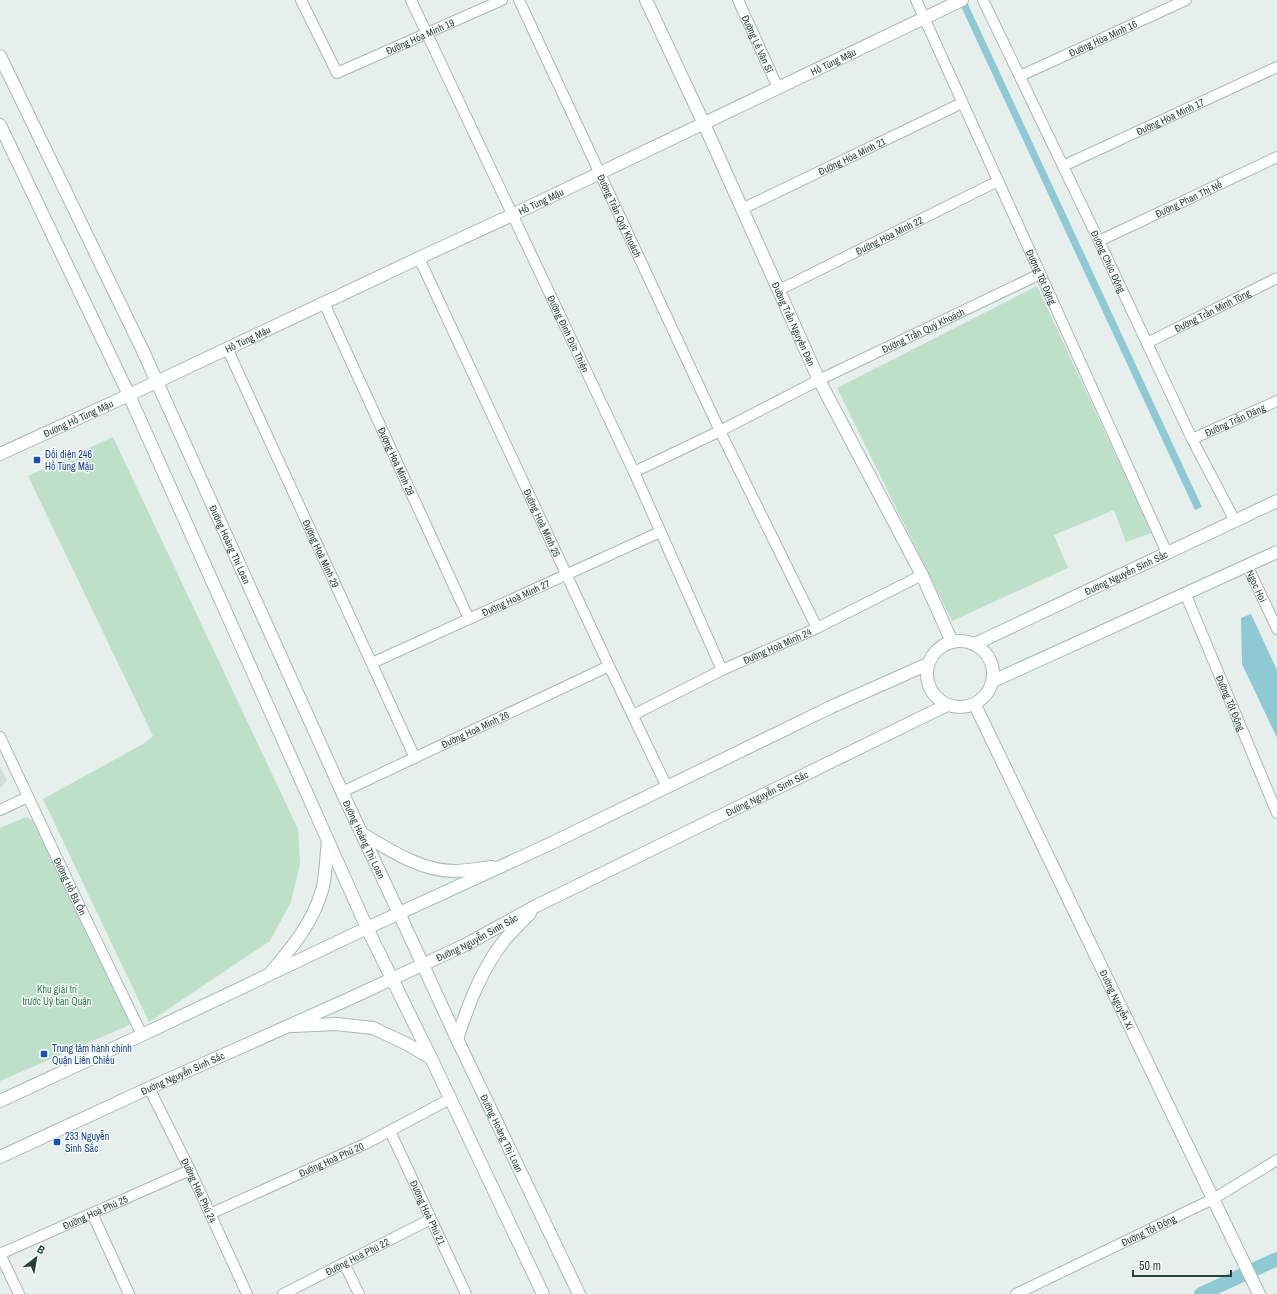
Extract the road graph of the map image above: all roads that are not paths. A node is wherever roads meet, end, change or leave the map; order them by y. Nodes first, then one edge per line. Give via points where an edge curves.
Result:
1 (301, 0) edge
2 (411, 0) edge
3 (502, 0) edge
4 (519, 0) edge
5 (646, 0) edge
6 (738, 0) edge
7 (916, 0) edge
8 (962, 0) edge
9 (984, 0) edge
10 (1186, 0) edge
11 (927, 17) junction
12 (426, 33) junction
13 (0, 56) edge
14 (1277, 67) edge
15 (1020, 76) junction
16 (778, 88) junction
17 (962, 102) junction
18 (704, 124) junction
19 (0, 125) edge
20 (1277, 157) edge
21 (1062, 166) junction
22 (600, 173) junction
23 (998, 181) junction
24 (742, 210) junction
25 (512, 215) junction
26 (1099, 241) junction
27 (419, 258) junction
28 (1040, 274) junction
29 (1277, 278) edge
30 (779, 290) junction
31 (324, 303) junction
32 (1147, 343) junction
33 (227, 348) junction
34 (819, 380) junction
35 (156, 382) junction
36 (129, 395) junction
37 (1277, 401) edge
38 (720, 431) junction
39 (1192, 439) junction
40 (0, 454) edge
41 (634, 472) junction
42 (1277, 501) edge
43 (1235, 521) junction
44 (660, 532) junction
45 (1277, 552) edge
46 (1167, 553) junction
47 (1247, 565) junction
48 (567, 575) junction
49 (922, 575) junction
50 (1185, 593) junction
51 (469, 619) junction
52 (817, 628) junction
53 (1277, 629) edge
54 (952, 642) junction
55 (975, 644) junction
56 (372, 663) junction
57 (928, 664) junction
58 (609, 666) junction
59 (722, 670) junction
60 (993, 681) junction
61 (947, 705) junction
62 (975, 705) junction
63 (633, 715) junction
64 (0, 737) edge
65 (415, 758) junction
66 (667, 787) junction
67 (342, 792) junction
68 (28, 797) junction
69 (0, 810) edge
70 (1277, 813) edge
71 (361, 832) junction
72 (328, 841) junction
73 (503, 865) junction
74 (536, 906) junction
75 (399, 913) junction
76 (366, 928) junction
77 (422, 965) junction
78 (268, 975) junction
79 (391, 979) junction
80 (284, 1027) junction
81 (142, 1035) junction
82 (457, 1039) junction
83 (431, 1058) junction
84 (150, 1088) junction
85 (450, 1099) junction
86 (0, 1101) edge
87 (390, 1130) junction
88 (0, 1157) edge
89 (1277, 1160) edge
90 (190, 1170) junction
91 (1213, 1200) junction
92 (92, 1213) junction
93 (210, 1214) junction
94 (432, 1219) junction
95 (0, 1254) edge
96 (344, 1263) junction
97 (1257, 1289) edge
98 (19, 1294) edge
99 (129, 1294) edge
100 (247, 1294) edge
101 (283, 1294) edge
102 (359, 1294) edge
103 (466, 1294) edge
104 (543, 1294) edge
105 (579, 1294) edge
106 (1016, 1294) edge

1 - 12 street, Đường Hòa Minh 19 via 337,73
2 - 12 street, Đường Đinh Đức Thiện
3 - 12 street, Đường Hòa Minh 19
4 - 22 street, Đường Trần Quý Khoách
5 - 18 main road, Đường Trần Nguyên Đán
6 - 16 street, Đường Lê Văn Sĩ
7 - 11 street, Đường Tốt Động
8 - 11 main road
9 - 15 street, Đường Chúc Động
10 - 15 street, Đường Hòa Minh 16
11 - 16 main road, Hồ Tùng Mậu
11 - 17 street, Đường Tốt Động
12 - 25 street, Đường Đinh Đức Thiện
13 - 35 main road, Đường Hoàng Thị Loan
14 - 21 street, Đường Hòa Minh 17
15 - 21 street, Đường Chúc Động
16 - 18 main road, Hồ Tùng Mậu
17 - 23 street, Đường Tốt Động
17 - 24 street, Đường Hòa Minh 21
18 - 22 main road, Hồ Tùng Mậu
18 - 24 main road, Đường Trần Nguyên Đán
19 - 36 main road
20 - 26 street, Đường Phan Thị Nể
21 - 26 street, Đường Chúc Động
22 - 25 main road, Hồ Tùng Mậu
22 - 38 street, Đường Trần Quý Khoách
23 - 28 street, Đường Tốt Động
23 - 30 street, Đường Hòa Minh 22
24 - 30 main road, Đường Trần Nguyên Đán
25 - 27 main road, Hồ Tùng Mậu
25 - 41 street, Đường Đinh Đức Thiện
26 - 32 street, Đường Chúc Động
27 - 31 main road, Hồ Tùng Mậu
27 - 48 street, Đường Hoà Minh 25
28 - 34 street, Đường Trần Quý Khoách
28 - 46 street, Đường Tốt Động
29 - 32 street, Đường Trần Minh Tông
30 - 34 main road, Đường Trần Nguyên Đán
31 - 33 main road, Hồ Tùng Mậu
31 - 51 street, Đường Hoà Minh 28
32 - 39 street, Đường Chúc Động
33 - 35 main road, Hồ Tùng Mậu
33 - 56 street, Đường Hoà Minh 29
34 - 38 street, Đường Trần Quý Khoách
34 - 49 main road, Đường Trần Nguyên Đán
35 - 36 main road, Đường Hồ Tùng Mậu
35 - 67 main road, Đường Hoàng Thị Loan
36 - 40 main road, Đường Hồ Tùng Mậu
36 - 72 main road
37 - 39 street, Đường Trần Đăng
38 - 41 street, Đường Trần Quý Khoách
38 - 52 street, Đường Trần Quý Khoách
39 - 43 street, Đường Chúc Động
41 - 44 street, Đường Đinh Đức Thiện
42 - 43 main road, Đường Nguyễn Sinh Sắc
43 - 46 main road, Đường Nguyễn Sinh Sắc
44 - 48 street, Đường Hoà Minh 27
44 - 59 street, Đường Đinh Đức Thiện
45 - 47 main road
46 - 55 main road, Đường Nguyễn Sinh Sắc
47 - 50 main road
47 - 53 street, Ngoc Hoi
48 - 51 street, Đường Hoà Minh 27
48 - 58 street, Đường Hoà Minh 25
49 - 52 street, Đường Hoà Minh 24
49 - 54 main road, Đường Trần Nguyên Đán
50 - 60 main road
50 - 70 street, Đường Tốt Động
51 - 56 street, Đường Hoà Minh 27
52 - 59 street, Đường Hoà Minh 24
54 - 55 main road
54 - 57 main road via 933,654
55 - 60 main road via 985,652 992,664
56 - 65 street, Đường Hoà Minh 29
57 - 61 main road via 927,679 932,692 938,700
57 - 66 main road via 831,707
58 - 63 street, Đường Hoà Minh 25
58 - 65 street, Đường Hoà Minh 26
59 - 63 street, Đường Hoà Minh 24
60 - 62 main road via 987,695
61 - 62 main road via 956,708
61 - 74 main road, Đường Nguyễn Sinh Sắc
62 - 91 main road, Đường Nguyễn Xí
63 - 66 street, Đường Hoà Minh 25
64 - 68 street, Đường Hồ Bá Ôn
65 - 67 street, Đường Hoà Minh 26
66 - 73 main road
67 - 71 main road, Đường Hoàng Thị Loan
68 - 69 street
68 - 81 street, Đường Hồ Bá Ôn
71 - 73 main road via 393,852 425,867 455,871
71 - 75 main road, Đường Hoàng Thị Loan
72 - 76 main road
72 - 78 main road via 323,886 313,915 297,940
73 - 75 main road
74 - 77 main road, Đường Nguyễn Sinh Sắc
74 - 82 main road via 502,943 481,977 468,1005
75 - 76 main road
75 - 77 main road, Đường Hoàng Thị Loan
76 - 78 main road
76 - 79 main road
77 - 79 main road, Đường Nguyễn Sinh Sắc
77 - 82 main road, Đường Hoàng Thị Loan
78 - 81 main road
79 - 80 main road, Đường Nguyễn Sinh Sắc
79 - 83 main road
80 - 83 main road via 336,1024 372,1028
80 - 84 main road, Đường Nguyễn Sinh Sắc
81 - 86 main road
82 - 105 main road, Đường Hoàng Thị Loan
83 - 85 main road
84 - 88 main road, Đường Nguyễn Sinh Sắc
84 - 90 street, Đường Hoà Phú 24
85 - 87 street, Đường Hoà Phú 20
85 - 104 main road
87 - 93 street, Đường Hoà Phú 20
87 - 94 street, Đường Hoà Phú 21
89 - 91 street, Đường Tốt Động
90 - 92 street, Đường Hoà Phú 25
90 - 93 street, Đường Hoà Phú 24
91 - 97 main road, Đường Nguyễn Xí
91 - 106 street, Đường Tốt Động
92 - 95 street, Đường Hoà Phú 25
92 - 99 street
93 - 100 street, Đường Hoà Phú 24
94 - 96 street, Đường Hoà Phú 22
94 - 103 street, Đường Hoà Phú 21
95 - 98 street
96 - 101 street, Đường Hoà Phú 22
96 - 102 street

